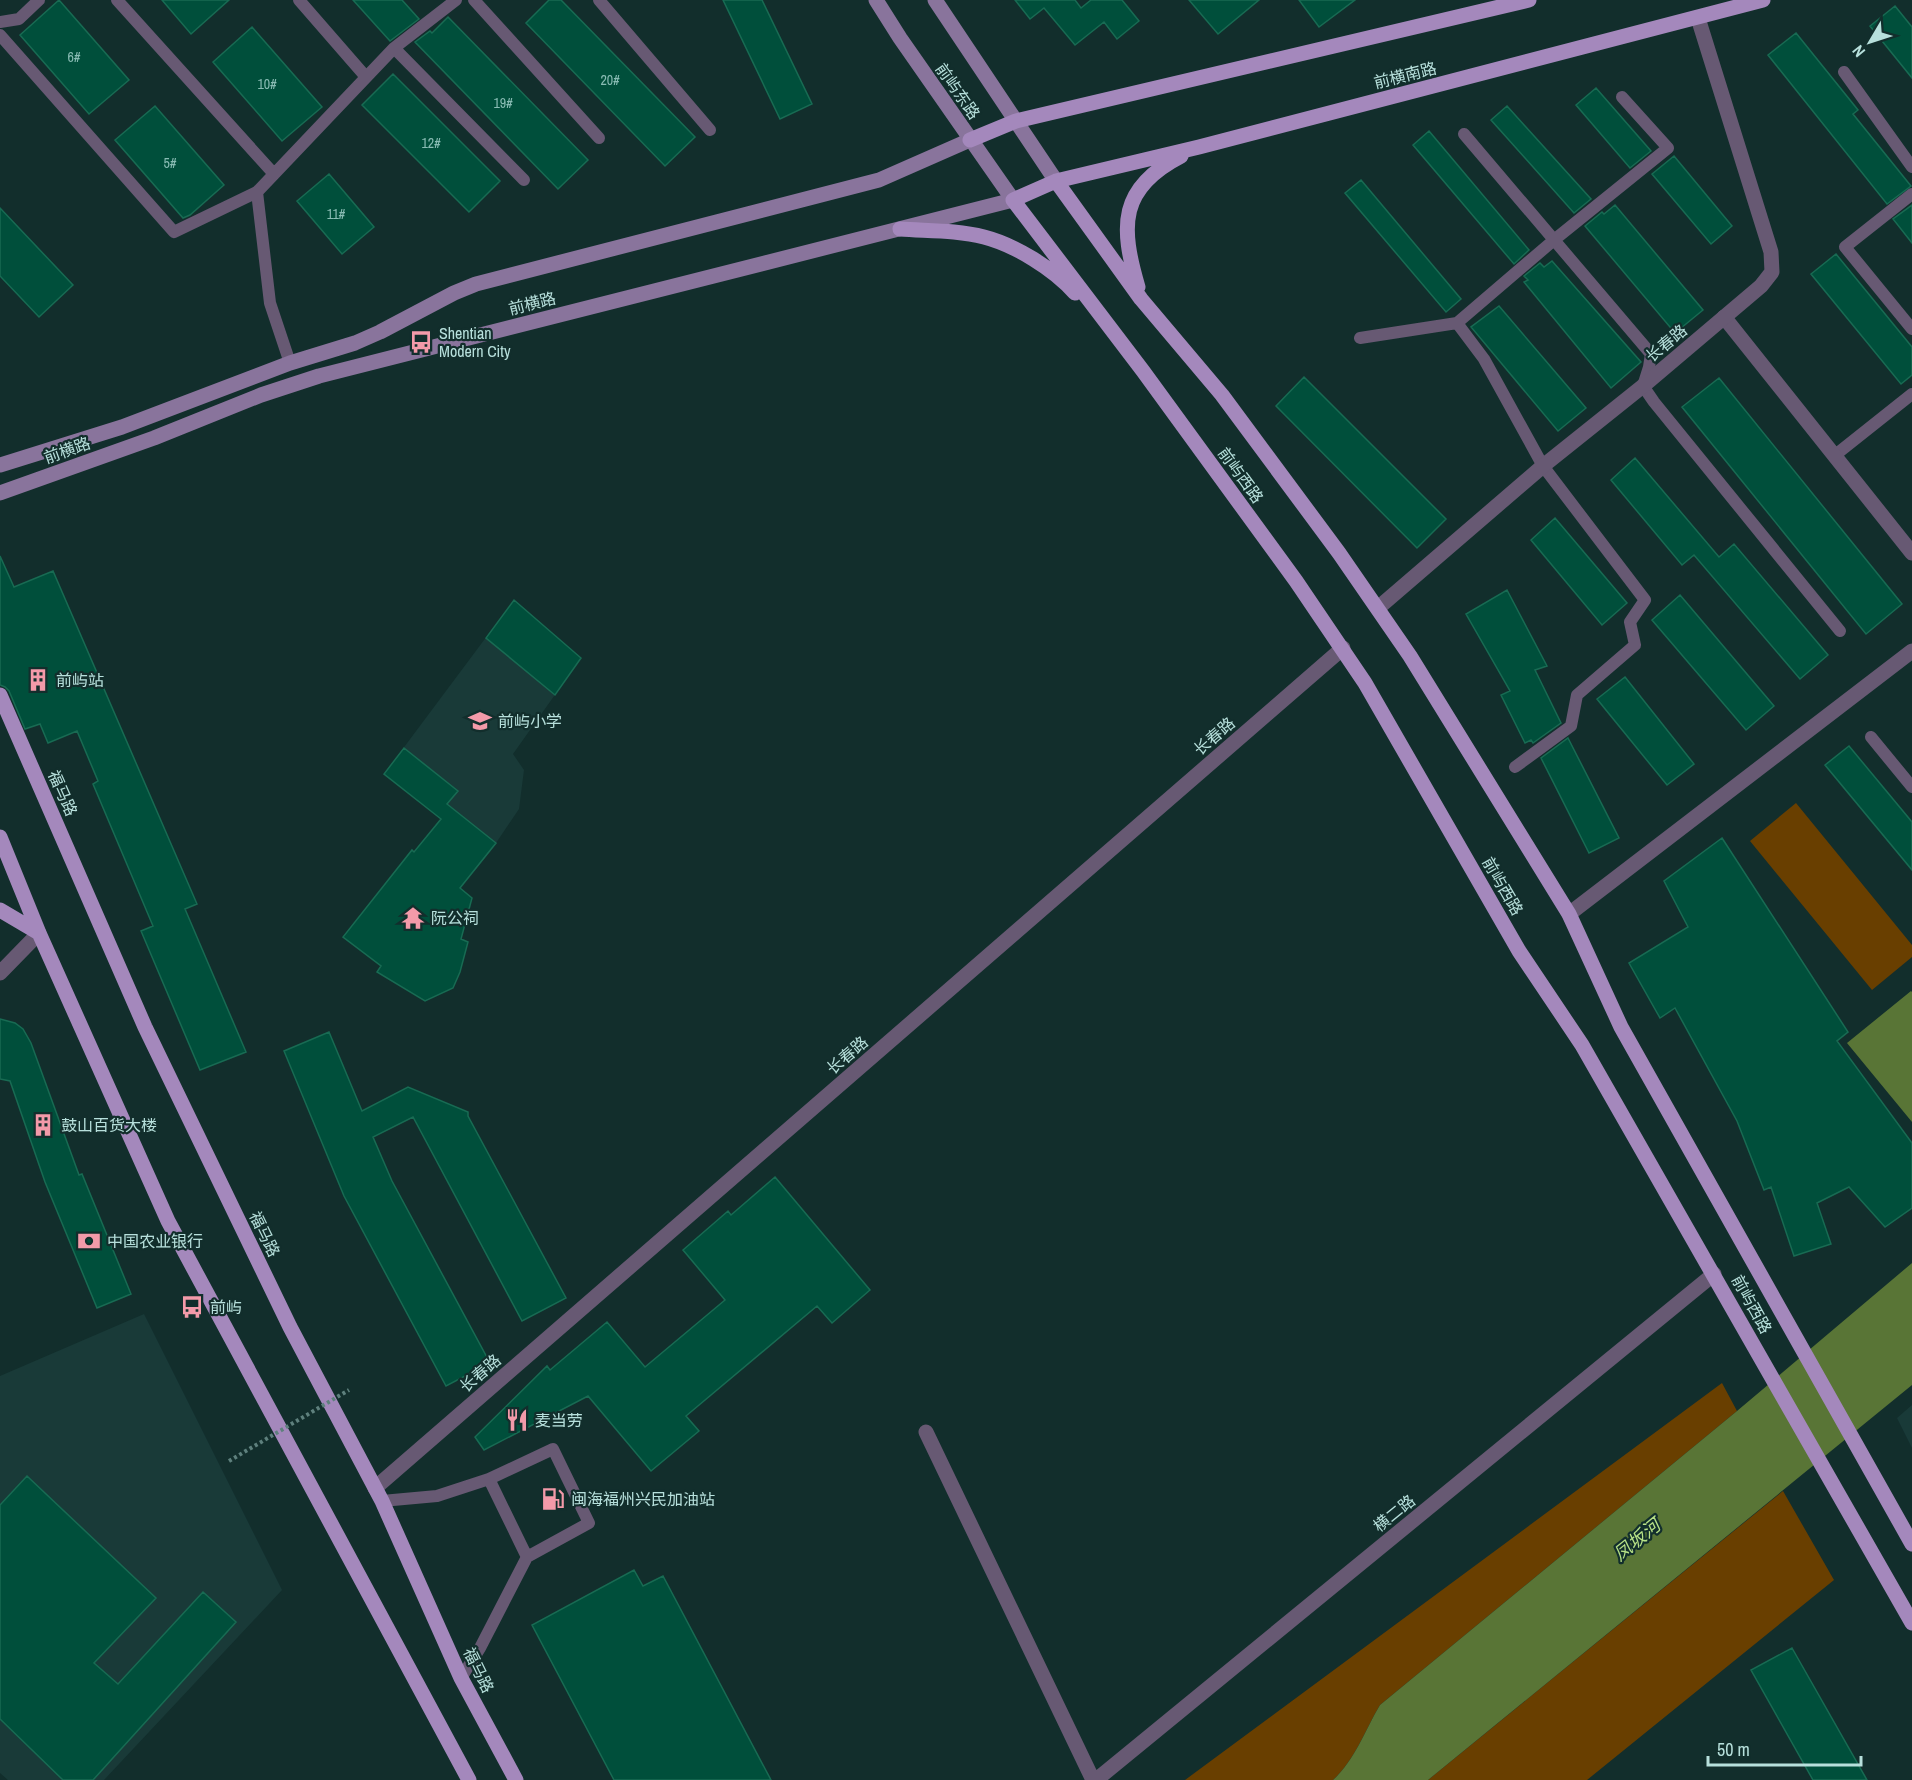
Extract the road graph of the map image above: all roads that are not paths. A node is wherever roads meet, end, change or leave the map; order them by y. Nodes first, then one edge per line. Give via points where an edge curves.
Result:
1 (39, 0) edge
2 (117, 0) edge
3 (299, 0) edge
4 (456, 0) edge
5 (474, 0) edge
6 (598, 0) edge
7 (876, 0) edge
8 (935, 0) edge
9 (1526, 0) edge
10 (1763, 0) edge
11 (1698, 18) junction
12 (0, 22) edge
13 (0, 35) edge
14 (394, 48) junction
15 (1844, 72) dead end
16 (366, 77) junction
17 (1622, 97) dead end
18 (1016, 121) junction
19 (710, 130) dead end
20 (1464, 134) dead end
21 (598, 138) dead end
22 (970, 140) junction
23 (1199, 147) junction
24 (1912, 167) edge
25 (274, 174) junction
26 (524, 180) dead end
27 (1056, 181) junction
28 (257, 192) junction
29 (1912, 194) edge
30 (1013, 200) junction
31 (900, 229) junction
32 (1554, 240) junction
33 (1141, 298) junction
34 (1724, 317) junction
35 (1457, 323) junction
36 (1912, 329) edge
37 (1360, 338) dead end
38 (290, 363) junction
39 (1143, 371) junction
40 (1643, 386) junction
41 (1912, 394) edge
42 (1834, 456) junction
43 (0, 465) edge
44 (1544, 466) junction
45 (0, 493) edge
46 (1912, 553) edge
47 (1378, 608) junction
48 (1839, 631) dead end
49 (1343, 648) junction
50 (1912, 651) edge
51 (0, 695) edge
52 (1871, 737) dead end
53 (1515, 767) dead end
54 (1912, 787) edge
55 (0, 837) edge
56 (0, 910) edge
57 (1569, 914) junction
58 (39, 933) junction
59 (0, 973) edge
60 (1714, 1274) junction
61 (926, 1432) dead end
62 (489, 1479) junction
63 (379, 1494) junction
64 (1912, 1544) edge
65 (527, 1557) junction
66 (1912, 1623) edge
67 (461, 1678) junction
68 (469, 1780) edge
69 (516, 1780) edge
70 (1095, 1780) edge

1 - 12 lane via 19,19
2 - 25 lane
3 - 16 lane
4 - 14 lane
5 - 21 lane
6 - 19 lane
7 - 22 main road, 前屿东路
8 - 18 main road, 前屿东路
9 - 18 main road
10 - 11 main road, 前横南路
11 - 23 main road, 前横南路
11 - 34 street, 长春路 via 1773,263 1768,279
13 - 28 lane via 174,232
14 - 16 lane
14 - 26 lane
15 - 24 lane
16 - 25 lane
17 - 32 lane via 1668,148
18 - 22 main road
18 - 27 main road, 前屿东路
20 - 32 lane
22 - 30 main road, 前屿东路
22 - 38 main road, 前横路 via 879,180 476,284 355,343
23 - 27 main road, 前横南路
23 - 33 main road via 1148,177 1134,196 1127,238
25 - 28 lane
27 - 30 main road, 前横南路
27 - 33 main road, 前屿西路
28 - 38 lane via 270,303
29 - 36 lane via 1845,247
30 - 31 main road, 前横路
30 - 39 main road, 前屿西路
31 - 39 main road via 986,237 1047,268 1071,289
31 - 45 main road, 前横路 via 319,376
32 - 35 lane
32 - 40 lane via 1651,354
33 - 47 main road, 前屿西路 via 1222,395
34 - 40 street, 长春路
34 - 42 street
35 - 37 lane
35 - 44 lane via 1484,359
38 - 43 main road, 前横路 via 122,427
39 - 49 main road, 前屿西路
40 - 44 street, 长春路
40 - 48 lane
41 - 42 lane
42 - 46 street
44 - 47 street, 长春路
44 - 53 lane via 1645,600 1630,622 1635,645 1577,695 1571,726
47 - 57 main road, 前屿西路
49 - 60 main road, 前屿西路 via 1520,951 1582,1045
49 - 63 street, 长春路
50 - 57 street
51 - 63 main road, 福马路 via 145,1027 290,1327
52 - 54 lane
55 - 58 main road
56 - 58 main road
57 - 64 main road, 前屿西路 via 1621,1027
58 - 59 street
58 - 68 main road via 168,1221
60 - 66 main road, 前屿西路
60 - 70 street, 横二路
61 - 70 street
62 - 63 lane via 437,1496
62 - 65 lane
62 - 65 lane via 553,1449 589,1522
63 - 67 main road, 福马路
65 - 67 lane
67 - 69 main road, 福马路

